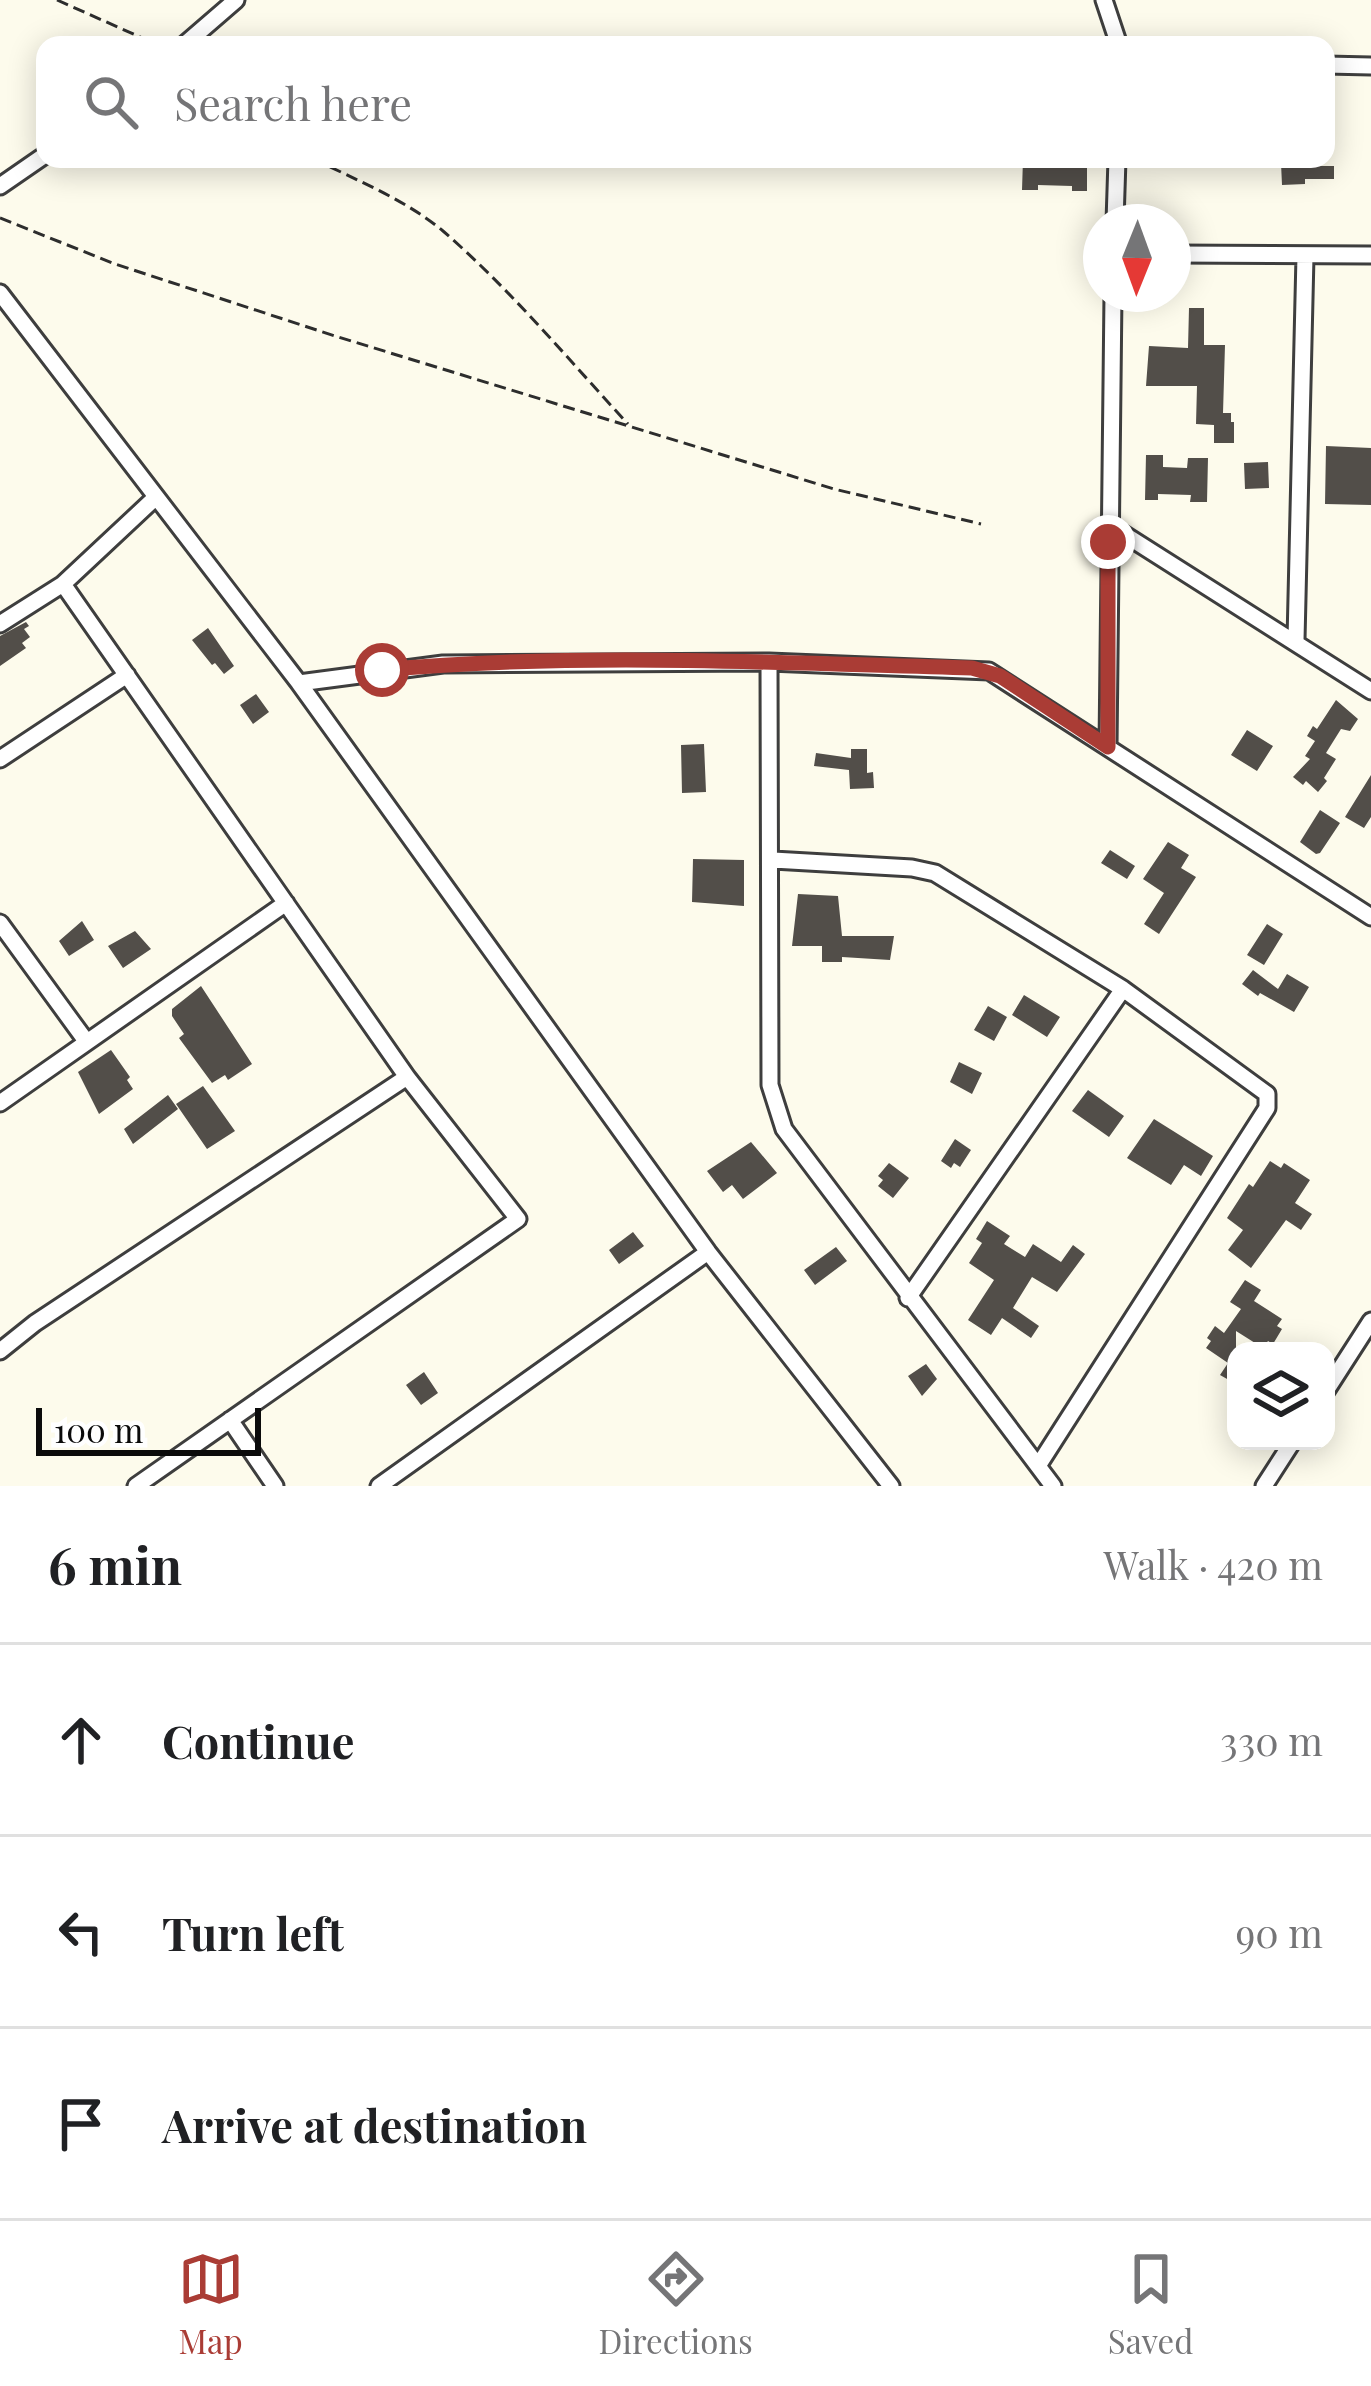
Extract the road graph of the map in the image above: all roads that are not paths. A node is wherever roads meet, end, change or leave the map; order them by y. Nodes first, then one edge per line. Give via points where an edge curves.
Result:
1 (236, 0) edge
2 (1104, 0) edge
3 (194, 36) edge
4 (1116, 36) edge
5 (1335, 65) edge
6 (1371, 66) edge
7 (36, 161) edge
8 (1117, 168) edge
9 (0, 186) edge
10 (1116, 204) edge
11 (1191, 254) edge
12 (1371, 255) edge
13 (1305, 256) junction
14 (0, 293) edge
15 (1113, 312) edge
16 (156, 497) junction
17 (1108, 524) junction
18 (63, 584) junction
19 (0, 625) edge
20 (1296, 640) junction
21 (770, 662) junction
22 (127, 675) junction
23 (299, 683) junction
24 (1371, 691) edge
25 (1108, 747) junction
26 (0, 759) edge
27 (773, 860) junction
28 (286, 903) junction
29 (1371, 916) edge
30 (0, 923) edge
31 (1123, 989) junction
32 (86, 1041) junction
33 (407, 1077) junction
34 (0, 1103) edge
35 (708, 1252) junction
36 (908, 1298) junction
37 (1371, 1322) edge
38 (0, 1351) edge
39 (1335, 1377) edge
40 (230, 1420) junction
41 (1287, 1450) edge
42 (1038, 1466) junction
43 (136, 1486) edge
44 (274, 1486) edge
45 (379, 1486) edge
46 (891, 1486) edge
47 (1053, 1486) edge
48 (1264, 1486) edge

1 - 3 street
2 - 4 street
5 - 6 street
7 - 9 street
8 - 10 street
11 - 13 street
12 - 13 street
13 - 20 street
14 - 16 street
15 - 17 street
16 - 18 street
16 - 23 street
17 - 20 street
17 - 25 street
18 - 19 street
18 - 22 street
20 - 24 street
21 - 23 street via 443,664
21 - 25 street via 989,671
21 - 27 street
22 - 26 street
22 - 28 street
23 - 35 street
25 - 29 street
27 - 31 street via 935,873
27 - 36 street via 773,1101 784,1129
28 - 32 street
28 - 33 street
30 - 32 street
31 - 36 street
31 - 42 street via 1265,1089 1268,1104
32 - 34 street
33 - 38 street
33 - 40 street via 518,1220
35 - 45 street
35 - 46 street
36 - 42 street
37 - 39 street
40 - 43 street
40 - 44 street
41 - 48 street
42 - 47 street

